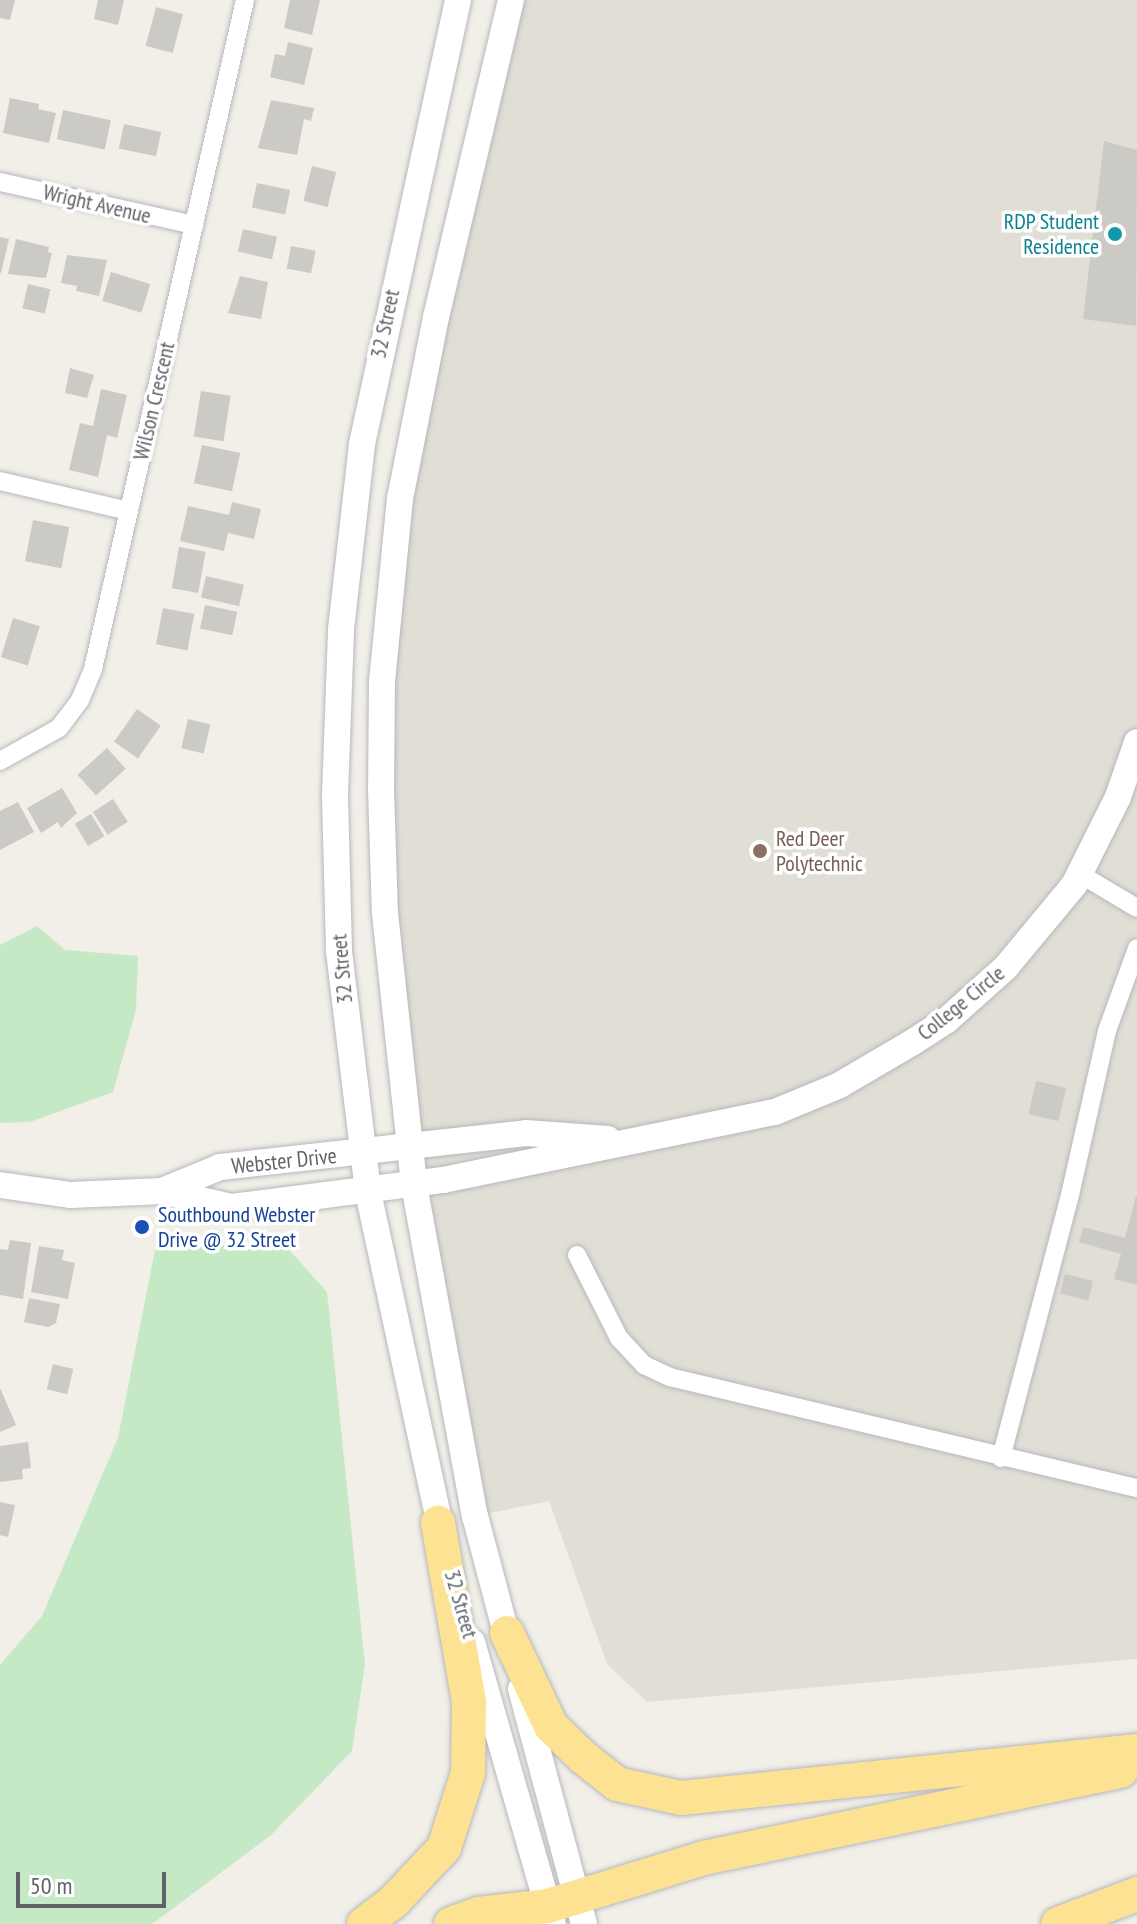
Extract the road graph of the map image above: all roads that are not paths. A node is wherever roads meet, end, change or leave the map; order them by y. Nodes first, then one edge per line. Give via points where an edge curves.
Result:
1 (245, 0) edge
2 (458, 0) edge
3 (511, 0) edge
4 (0, 182) edge
5 (194, 225) junction
6 (0, 481) edge
7 (129, 511) junction
8 (1137, 742) edge
9 (0, 761) edge
10 (1080, 874) junction
11 (1137, 908) edge
12 (1137, 948) edge
13 (626, 1141) junction
14 (408, 1148) junction
15 (363, 1153) junction
16 (0, 1185) edge
17 (414, 1185) junction
18 (162, 1191) junction
19 (368, 1191) junction
20 (577, 1255) dead end
21 (1001, 1458) junction
22 (1137, 1488) edge
23 (438, 1523) junction
24 (507, 1633) junction
25 (1137, 1751) edge
26 (1137, 1768) edge
27 (1137, 1894) edge
28 (565, 1913) edge
29 (364, 1924) edge
30 (451, 1924) edge
31 (1058, 1924) edge

1 - 5 street, Wilson Crescent
2 - 15 main road, 32 Street via 364,430 341,629 339,950
3 - 14 main road, 32 Street via 426,364 400,498 390,587 382,680 384,867
4 - 5 street, Wright Avenue
5 - 7 street, Wilson Crescent
6 - 7 street
7 - 9 street, Wilson Crescent via 89,684 59,728
8 - 10 main road, College Circle via 1118,797
10 - 11 street
10 - 13 main road, College Circle via 1006,967 947,1020 913,1042 838,1086 775,1112
12 - 21 street via 1107,1031
13 - 14 main road, College Circle via 526,1133
13 - 17 main road, College Circle via 535,1164
14 - 15 main road, Webster Drive
14 - 17 main road, 32 Street
15 - 18 main road, Webster Drive via 220,1167
15 - 19 main road, 32 Street
16 - 18 main road, Webster Drive via 71,1195
17 - 19 main road, Webster Drive
17 - 24 main road, 32 Street via 475,1516
18 - 19 main road, Webster Drive via 232,1207
19 - 23 main road, 32 Street
20 - 21 street via 619,1338 644,1365 685,1381
21 - 22 street
23 - 28 main road, 32 Street
23 - 29 highway via 469,1702 468,1773 444,1848
24 - 25 highway via 551,1726 584,1758 617,1784 681,1798
24 - 28 main road, 32 Street
26 - 28 highway via 704,1858
27 - 31 highway
28 - 30 highway via 478,1914

